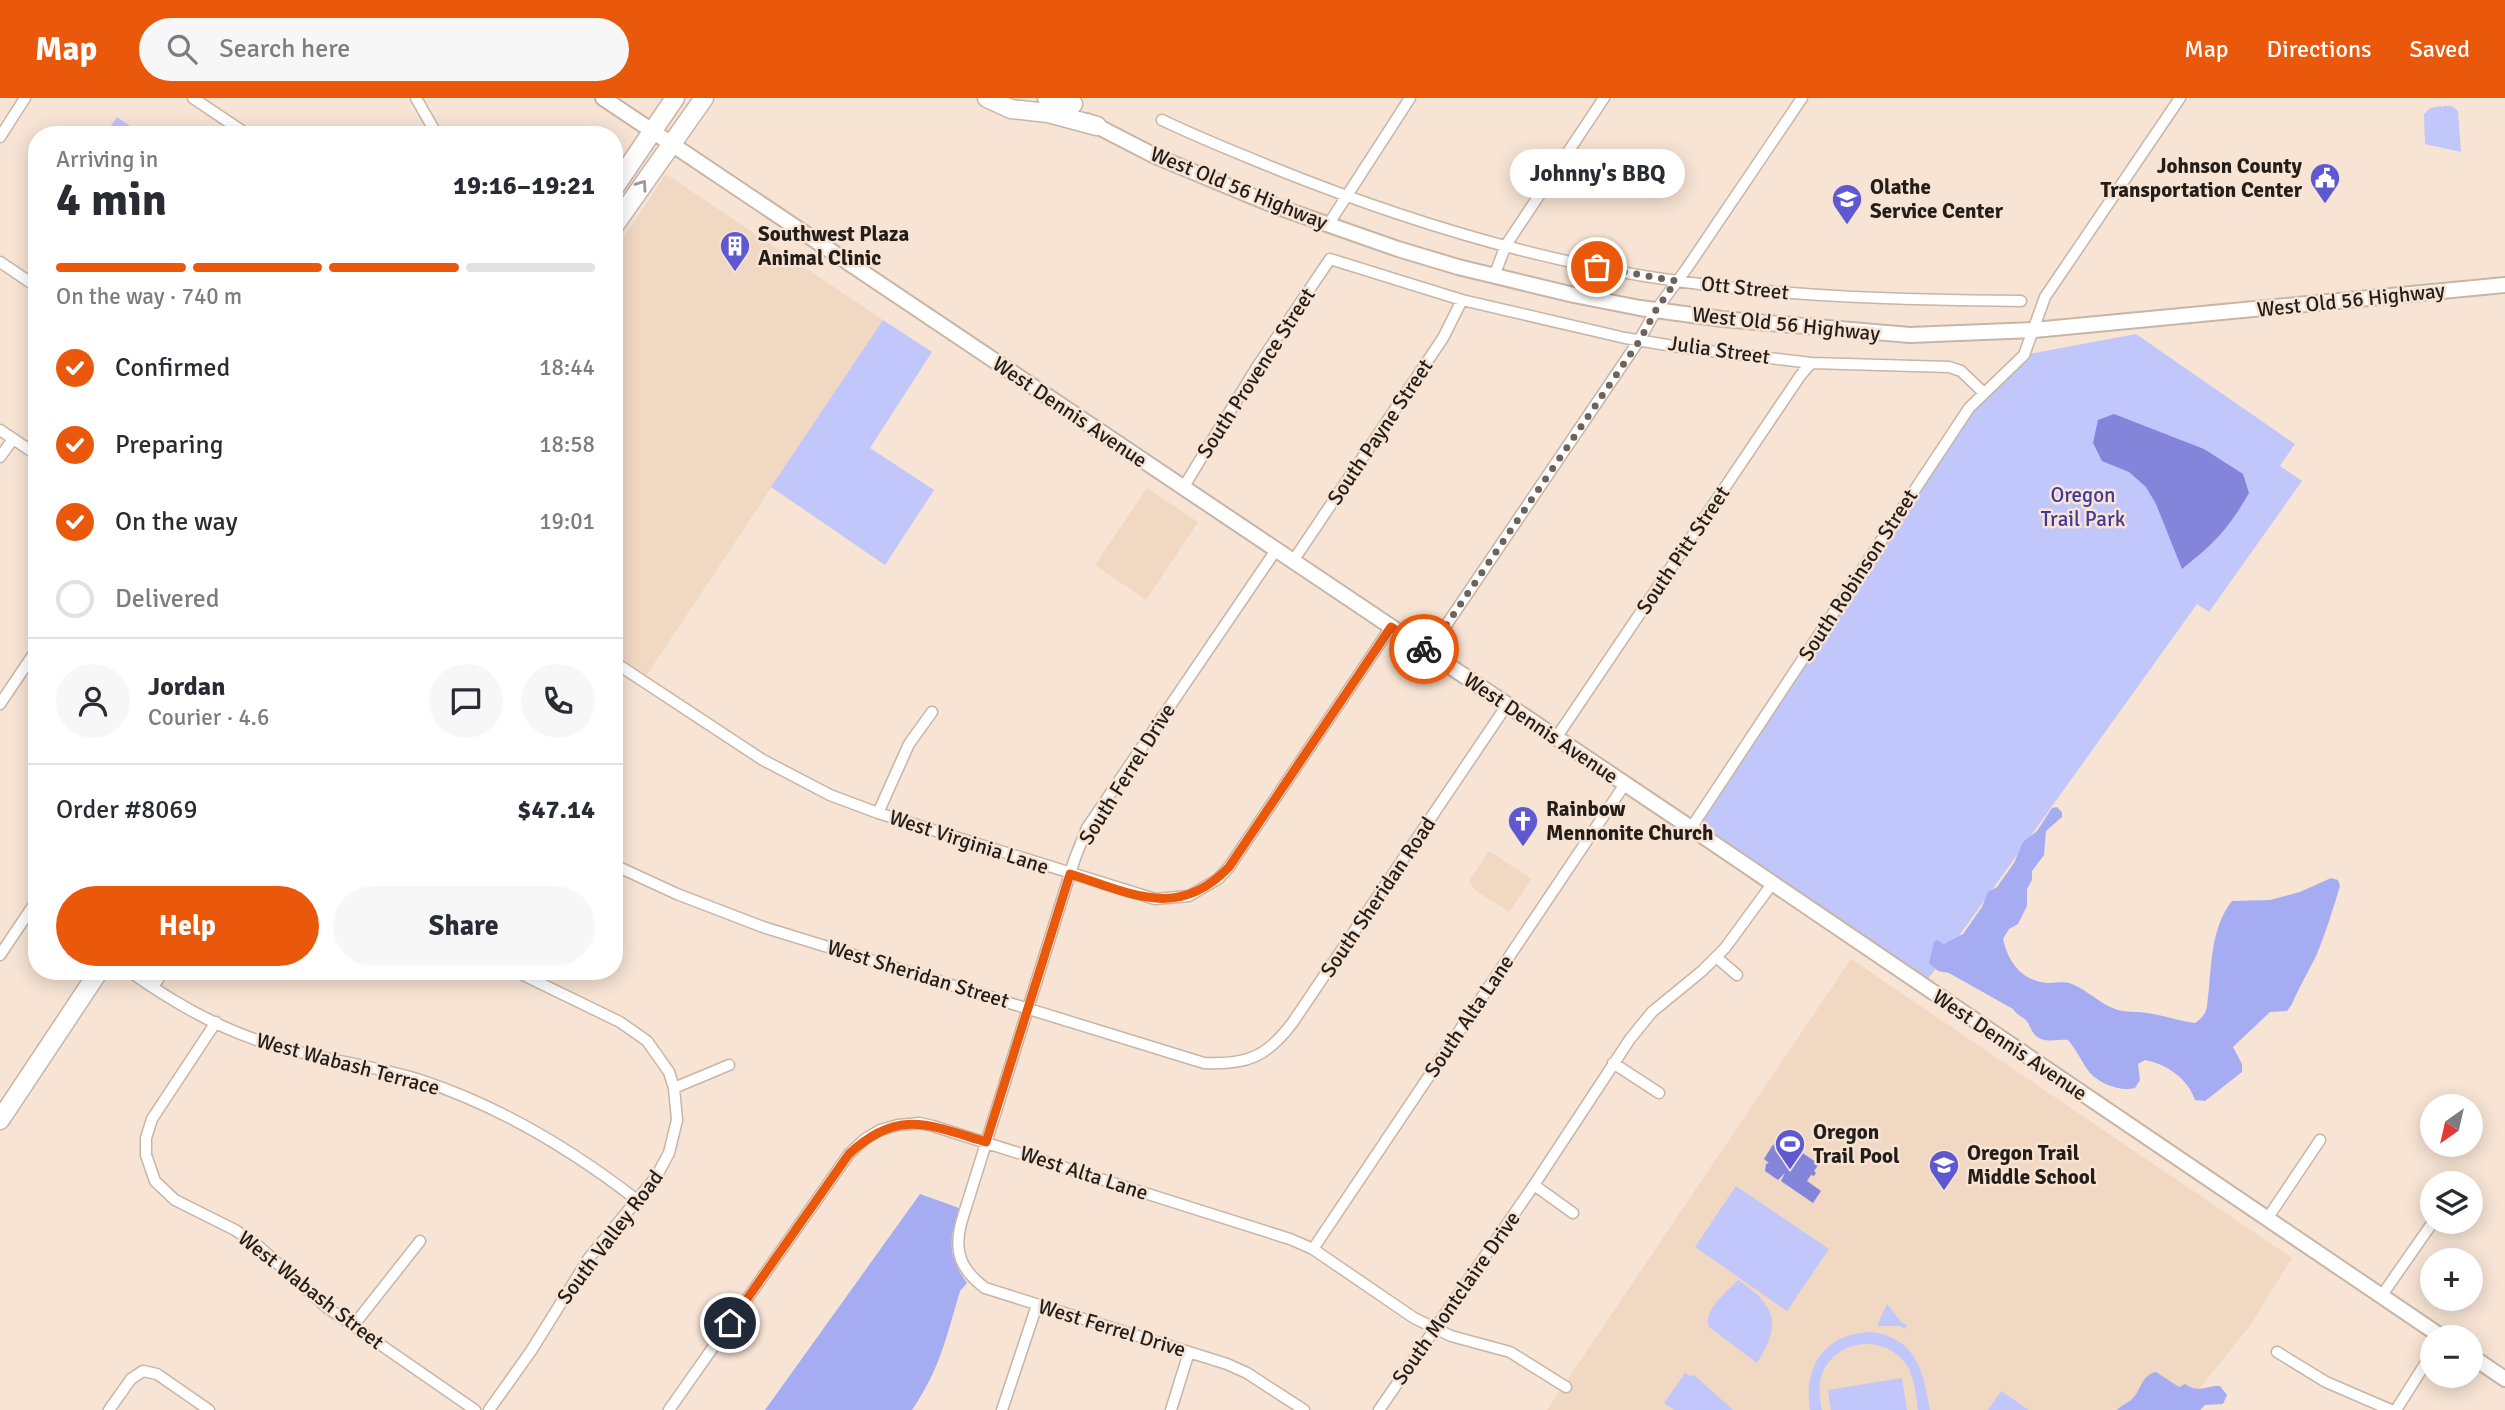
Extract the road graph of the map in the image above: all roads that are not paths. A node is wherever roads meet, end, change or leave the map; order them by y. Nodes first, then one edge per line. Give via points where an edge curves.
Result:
1 (25, 98) edge
2 (193, 98) edge
3 (416, 98) edge
4 (603, 98) edge
5 (675, 98) edge
6 (704, 98) edge
7 (987, 98) edge
8 (1041, 98) edge
9 (1047, 98) edge
10 (1410, 98) edge
11 (1604, 98) edge
12 (1802, 98) edge
13 (2180, 98) edge
14 (1068, 101) edge
15 (1162, 120) dead end
16 (235, 126) edge
17 (432, 126) edge
18 (1097, 126) junction
19 (652, 132) junction
20 (0, 137) edge
21 (671, 145) junction
22 (623, 175) edge
23 (1344, 196) junction
24 (623, 213) edge
25 (1328, 225) junction
26 (1506, 245) junction
27 (1330, 259) joint
28 (0, 262) edge
29 (1494, 276) junction
30 (28, 281) edge
31 (1676, 281) junction
32 (2505, 285) edge
33 (1462, 300) junction
34 (2021, 301) dead end
35 (1656, 310) junction
36 (2034, 330) junction
37 (1640, 340) junction
38 (1811, 363) junction
39 (1984, 393) junction
40 (0, 430) edge
41 (13, 439) junction
42 (28, 449) edge
43 (0, 457) edge
44 (1183, 488) junction
45 (1276, 550) junction
46 (1293, 561) junction
47 (1391, 627) junction
48 (1428, 652) junction
49 (28, 662) edge
50 (623, 668) edge
51 (0, 704) edge
52 (1507, 705) junction
53 (932, 712) dead end
54 (1556, 738) junction
55 (1625, 784) junction
56 (878, 813) junction
57 (1691, 828) junction
58 (623, 868) edge
59 (1070, 874) junction
60 (1772, 884) junction
61 (28, 913) edge
62 (0, 955) edge
63 (1716, 957) junction
64 (1737, 975) dead end
65 (93, 980) edge
66 (142, 980) edge
67 (157, 980) edge
68 (533, 980) edge
69 (153, 987) junction
70 (1029, 1007) junction
71 (216, 1022) junction
72 (1613, 1063) junction
73 (1229, 1064) joint
74 (729, 1065) dead end
75 (674, 1088) junction
76 (1658, 1093) dead end
77 (0, 1120) edge
78 (2320, 1140) dead end
79 (986, 1142) junction
80 (1534, 1185) junction
81 (637, 1200) junction
82 (1573, 1213) dead end
83 (2267, 1219) junction
84 (962, 1220) joint
85 (2425, 1234) edge
86 (420, 1241) dead end
87 (1313, 1249) junction
88 (2382, 1295) junction
89 (1037, 1305) junction
90 (2425, 1325) edge
91 (353, 1326) junction
92 (1435, 1329) junction
93 (1189, 1352) junction
94 (2277, 1352) dead end
95 (2483, 1364) edge
96 (2420, 1371) edge
97 (2505, 1379) edge
98 (1566, 1387) dead end
99 (109, 1410) edge
100 (209, 1410) edge
101 (475, 1410) edge
102 (489, 1410) edge
103 (669, 1410) edge
104 (1002, 1410) edge
105 (1171, 1410) edge
106 (1304, 1410) edge
107 (1379, 1410) edge
108 (2394, 1410) edge

1 - 20 street
2 - 16 street
3 - 17 street
4 - 19 street, West Dennis Avenue
5 - 19 highway
6 - 21 highway
7 - 18 highway via 1011,109
8 - 18 street, West Old 56 Highway
9 - 14 highway
10 - 23 street
11 - 26 street
12 - 31 street
13 - 36 street, South Robinson Street via 2045,297
14 - 18 street, West Old 56 Highway
15 - 23 street, Ott Street
18 - 25 street, West Old 56 Highway via 1180,167
19 - 21 street, West Dennis Avenue
19 - 22 highway
24 -> 21 highway
21 - 44 street, West Dennis Avenue
23 - 25 street
23 - 26 street, Ott Street
25 - 29 street, West Old 56 Highway
26 - 29 street
26 - 31 street, Ott Street
27 - 33 street, Julia Street
27 - 44 street, South Provence Street
28 - 30 street
29 - 35 street, West Old 56 Highway
31 - 34 street, Ott Street via 1859,298
31 - 35 street
32 - 36 street, West Old 56 Highway
33 - 37 street, Julia Street
33 - 46 street, South Payne Street via 1443,338
35 - 36 street, West Old 56 Highway via 1910,335
35 - 37 street
36 - 39 street, South Robinson Street via 2024,355
37 - 38 street, Julia Street
37 - 48 street
38 - 39 street, Julia Street via 1949,367
38 - 54 street, South Pitt Street
39 - 57 street, South Robinson Street via 1969,408
40 - 41 street
41 - 42 street
41 - 43 street
44 - 45 street, West Dennis Avenue
45 - 46 street, West Dennis Avenue
45 - 59 street, South Ferrel Drive via 1087,828
46 - 47 street, West Dennis Avenue
47 - 48 street, West Dennis Avenue
47 - 59 street, West Virginia Lane via 1217,879 1189,896 1155,899
48 - 52 street, West Dennis Avenue
49 - 51 street
50 - 56 street, West Virginia Lane via 772,765
52 - 54 street, West Dennis Avenue
52 - 73 street, South Sheridan Road via 1282,1038 1254,1058
53 - 56 street via 909,744
54 - 55 street, West Dennis Avenue
55 - 57 street, West Dennis Avenue
55 - 87 street, South Alta Lane
56 - 59 street, West Virginia Lane
57 - 60 street, West Dennis Avenue
58 - 70 street, West Sheridan Street via 763,927
59 - 70 street, South Ferrel Drive
60 - 63 street, South Montclaire Drive
60 - 83 street, West Dennis Avenue
61 - 62 street
63 - 64 street
63 - 72 street, South Montclaire Drive via 1652,1012
65 - 77 highway
66 - 69 street, West Wabash Terrace
67 - 69 street
68 - 75 street, South Valley Road via 632,1029 658,1055
69 - 71 street, West Wabash Terrace
70 - 73 street, West Sheridan Street via 1204,1063
70 - 79 street, South Ferrel Drive
71 - 81 street, West Wabash Terrace via 279,1047 393,1072 470,1099 558,1143
71 - 91 street, West Wabash Street via 152,1119 146,1138 150,1172 175,1200 256,1244
72 - 76 street
72 - 80 street, South Montclaire Drive
74 - 75 street
75 - 81 street, South Valley Road via 677,1120 669,1153
78 - 83 street
79 - 84 street, South Ferrel Drive
79 - 87 street, West Alta Lane
79 - 103 street, West Alta Lane via 919,1123 880,1130 865,1139 849,1154
80 - 82 street
80 - 92 street, South Montclaire Drive
81 - 102 street, South Valley Road via 589,1258
83 - 88 street, West Dennis Avenue
84 - 89 street, West Ferrel Drive via 958,1249 971,1277 985,1288
85 - 88 street
86 - 91 street
87 - 92 street
88 - 90 street, West Dennis Avenue
89 - 93 street, West Ferrel Drive
89 - 104 street
91 - 101 street, West Wabash Street
92 - 98 street via 1510,1352
92 - 107 street, South Montclaire Drive
93 - 105 street
93 - 106 street, West Ferrel Drive via 1247,1373
94 - 108 street via 2326,1382
95 - 97 street
96 - 108 street
99 - 100 street via 131,1379 143,1371 157,1374

